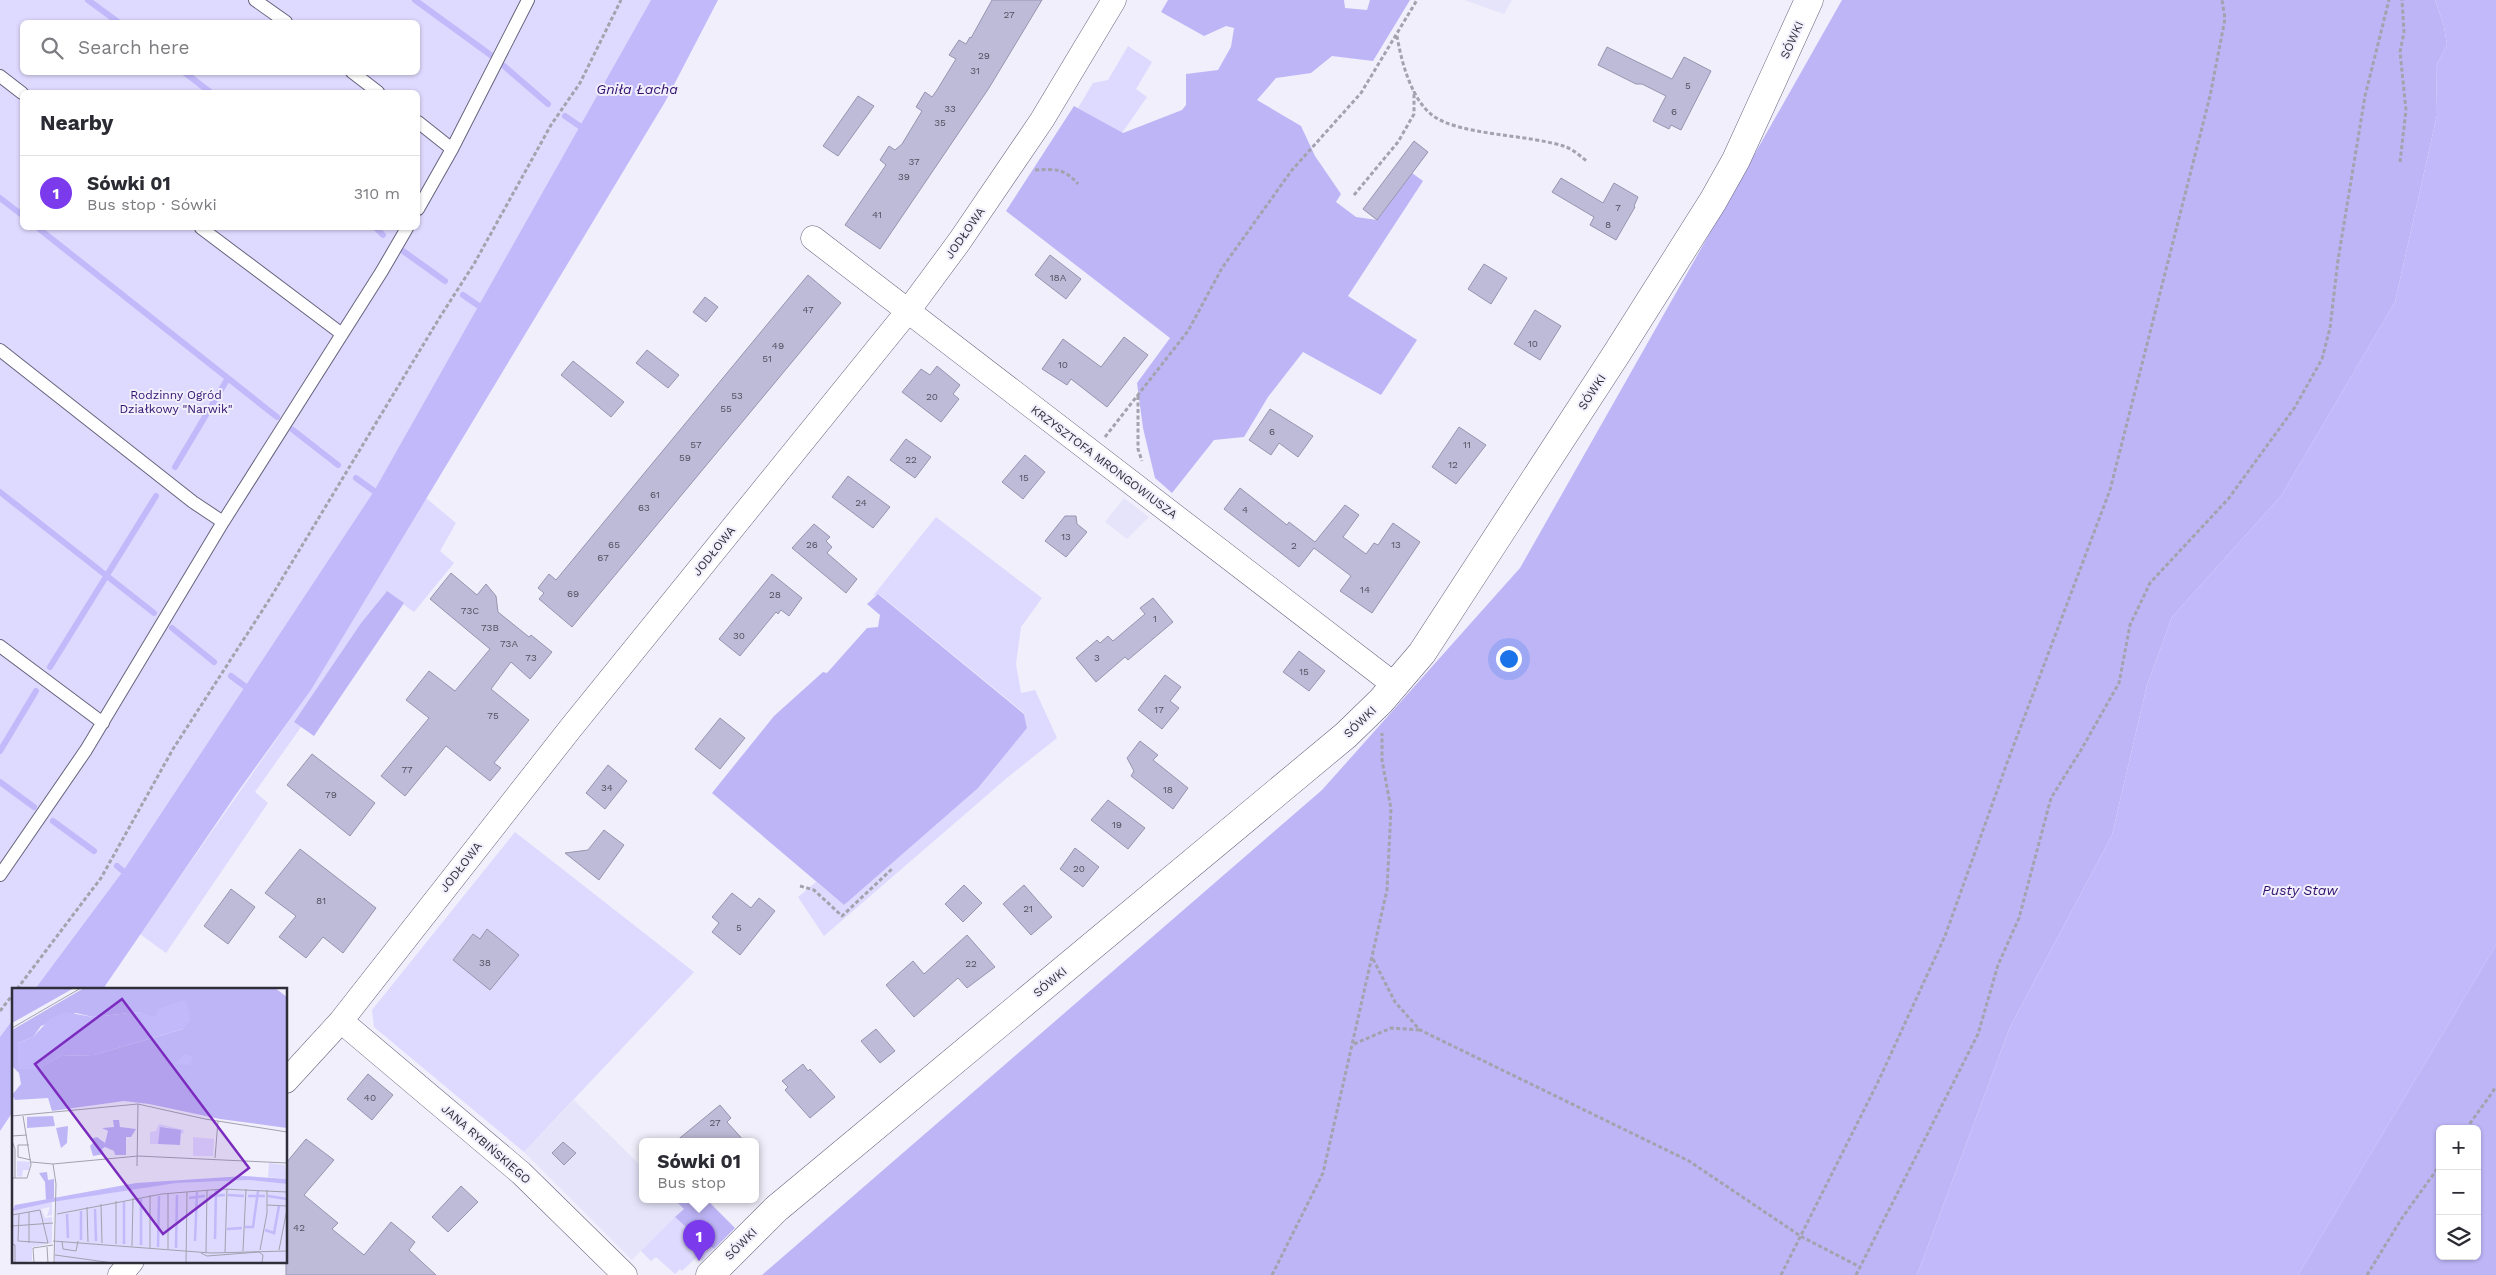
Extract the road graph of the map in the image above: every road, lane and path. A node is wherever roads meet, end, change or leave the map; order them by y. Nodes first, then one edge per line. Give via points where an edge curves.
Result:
1 (255, 0) edge
2 (528, 0) edge
3 (621, 0) edge
4 (1114, 0) edge
5 (1417, 0) edge
6 (1809, 0) edge
7 (2222, 0) edge
8 (2389, 0) edge
9 (2402, 0) edge
10 (283, 20) edge
11 (1397, 35) junction
12 (356, 75) edge
13 (0, 76) edge
14 (1414, 88) junction
15 (375, 90) edge
16 (20, 91) edge
17 (420, 124) edge
18 (452, 149) junction
19 (1588, 162) dead end
20 (2400, 162) dead end
21 (1031, 169) dead end
22 (1078, 184) dead end
23 (1354, 195) dead end
24 (420, 205) edge
25 (205, 230) edge
26 (406, 230) edge
27 (813, 238) dead end
28 (908, 311) junction
29 (342, 334) junction
30 (0, 350) edge
31 (1138, 395) junction
32 (1093, 453) junction
33 (1152, 499) junction
34 (223, 522) junction
35 (0, 646) edge
36 (1388, 693) junction
37 (102, 723) junction
38 (893, 868) dead end
39 (0, 875) edge
40 (800, 886) dead end
41 (1372, 958) junction
42 (18, 988) edge
43 (12, 996) edge
44 (0, 1011) edge
45 (341, 1021) junction
46 (1420, 1030) junction
47 (1354, 1044) junction
48 (288, 1080) edge
49 (2496, 1087) edge
50 (2469, 1125) edge
51 (2436, 1170) edge
52 (1802, 1237) junction
53 (131, 1262) edge
54 (1860, 1267) junction
55 (120, 1275) edge
56 (625, 1275) edge
57 (710, 1275) edge
58 (1272, 1275) edge
59 (1781, 1275) edge
60 (1856, 1275) edge
61 (2367, 1275) edge

1 - 10 lane
2 - 18 lane
3 - 42 path via 580,83 551,125 474,264 271,597 173,748 100,878
4 - 28 street, JODŁOWA via 1042,120
5 - 11 path
6 - 36 street, SÓWKI via 1736,160 1713,201 1448,614 1422,653
7 - 52 path via 2225,20 2210,96 2110,490 1945,936
8 - 54 path via 2365,96 2330,328 2322,359 2295,407 2229,498 2150,584 2130,626 2119,684 2051,798 2020,918 1998,965 1978,1034
9 - 20 path via 2404,32 2400,52 2406,110
11 - 14 path via 1403,66
11 - 31 path via 1361,94 1292,170 1222,268 1188,331
12 - 15 lane
13 - 16 lane
14 - 19 path via 1421,104 1443,122 1567,147
14 - 23 path via 1414,114 1402,135
17 - 18 lane
18 - 24 lane
21 - 22 path via 1056,168 1065,171
25 - 29 lane
26 - 29 lane
27 - 28 street, KRZYSZTOFA MRONGOWIUSZA
28 - 32 street, KRZYSZTOFA MRONGOWIUSZA
28 - 45 street, JODŁOWA via 564,736
29 - 34 lane
30 - 34 lane
31 - 32 path
31 - 33 path via 1138,448
32 - 33 street, KRZYSZTOFA MRONGOWIUSZA
33 - 36 street, KRZYSZTOFA MRONGOWIUSZA
34 - 37 lane
35 - 37 lane
36 - 41 path via 1382,760 1391,808 1387,890
36 - 57 street, SÓWKI via 1346,736 776,1209
37 - 39 lane
38 - 40 path via 842,916 814,890
41 - 46 path via 1394,1002
41 - 47 path
43 - 44 path
45 - 48 street, JODŁOWA
45 - 56 street, JANA RYBIŃSKIEGO via 521,1174
46 - 47 path via 1390,1028
46 - 52 path via 1689,1161
47 - 58 path via 1323,1173
49 - 50 path
51 - 61 path
52 - 54 path
52 - 59 path
53 - 55 street
54 - 60 path

